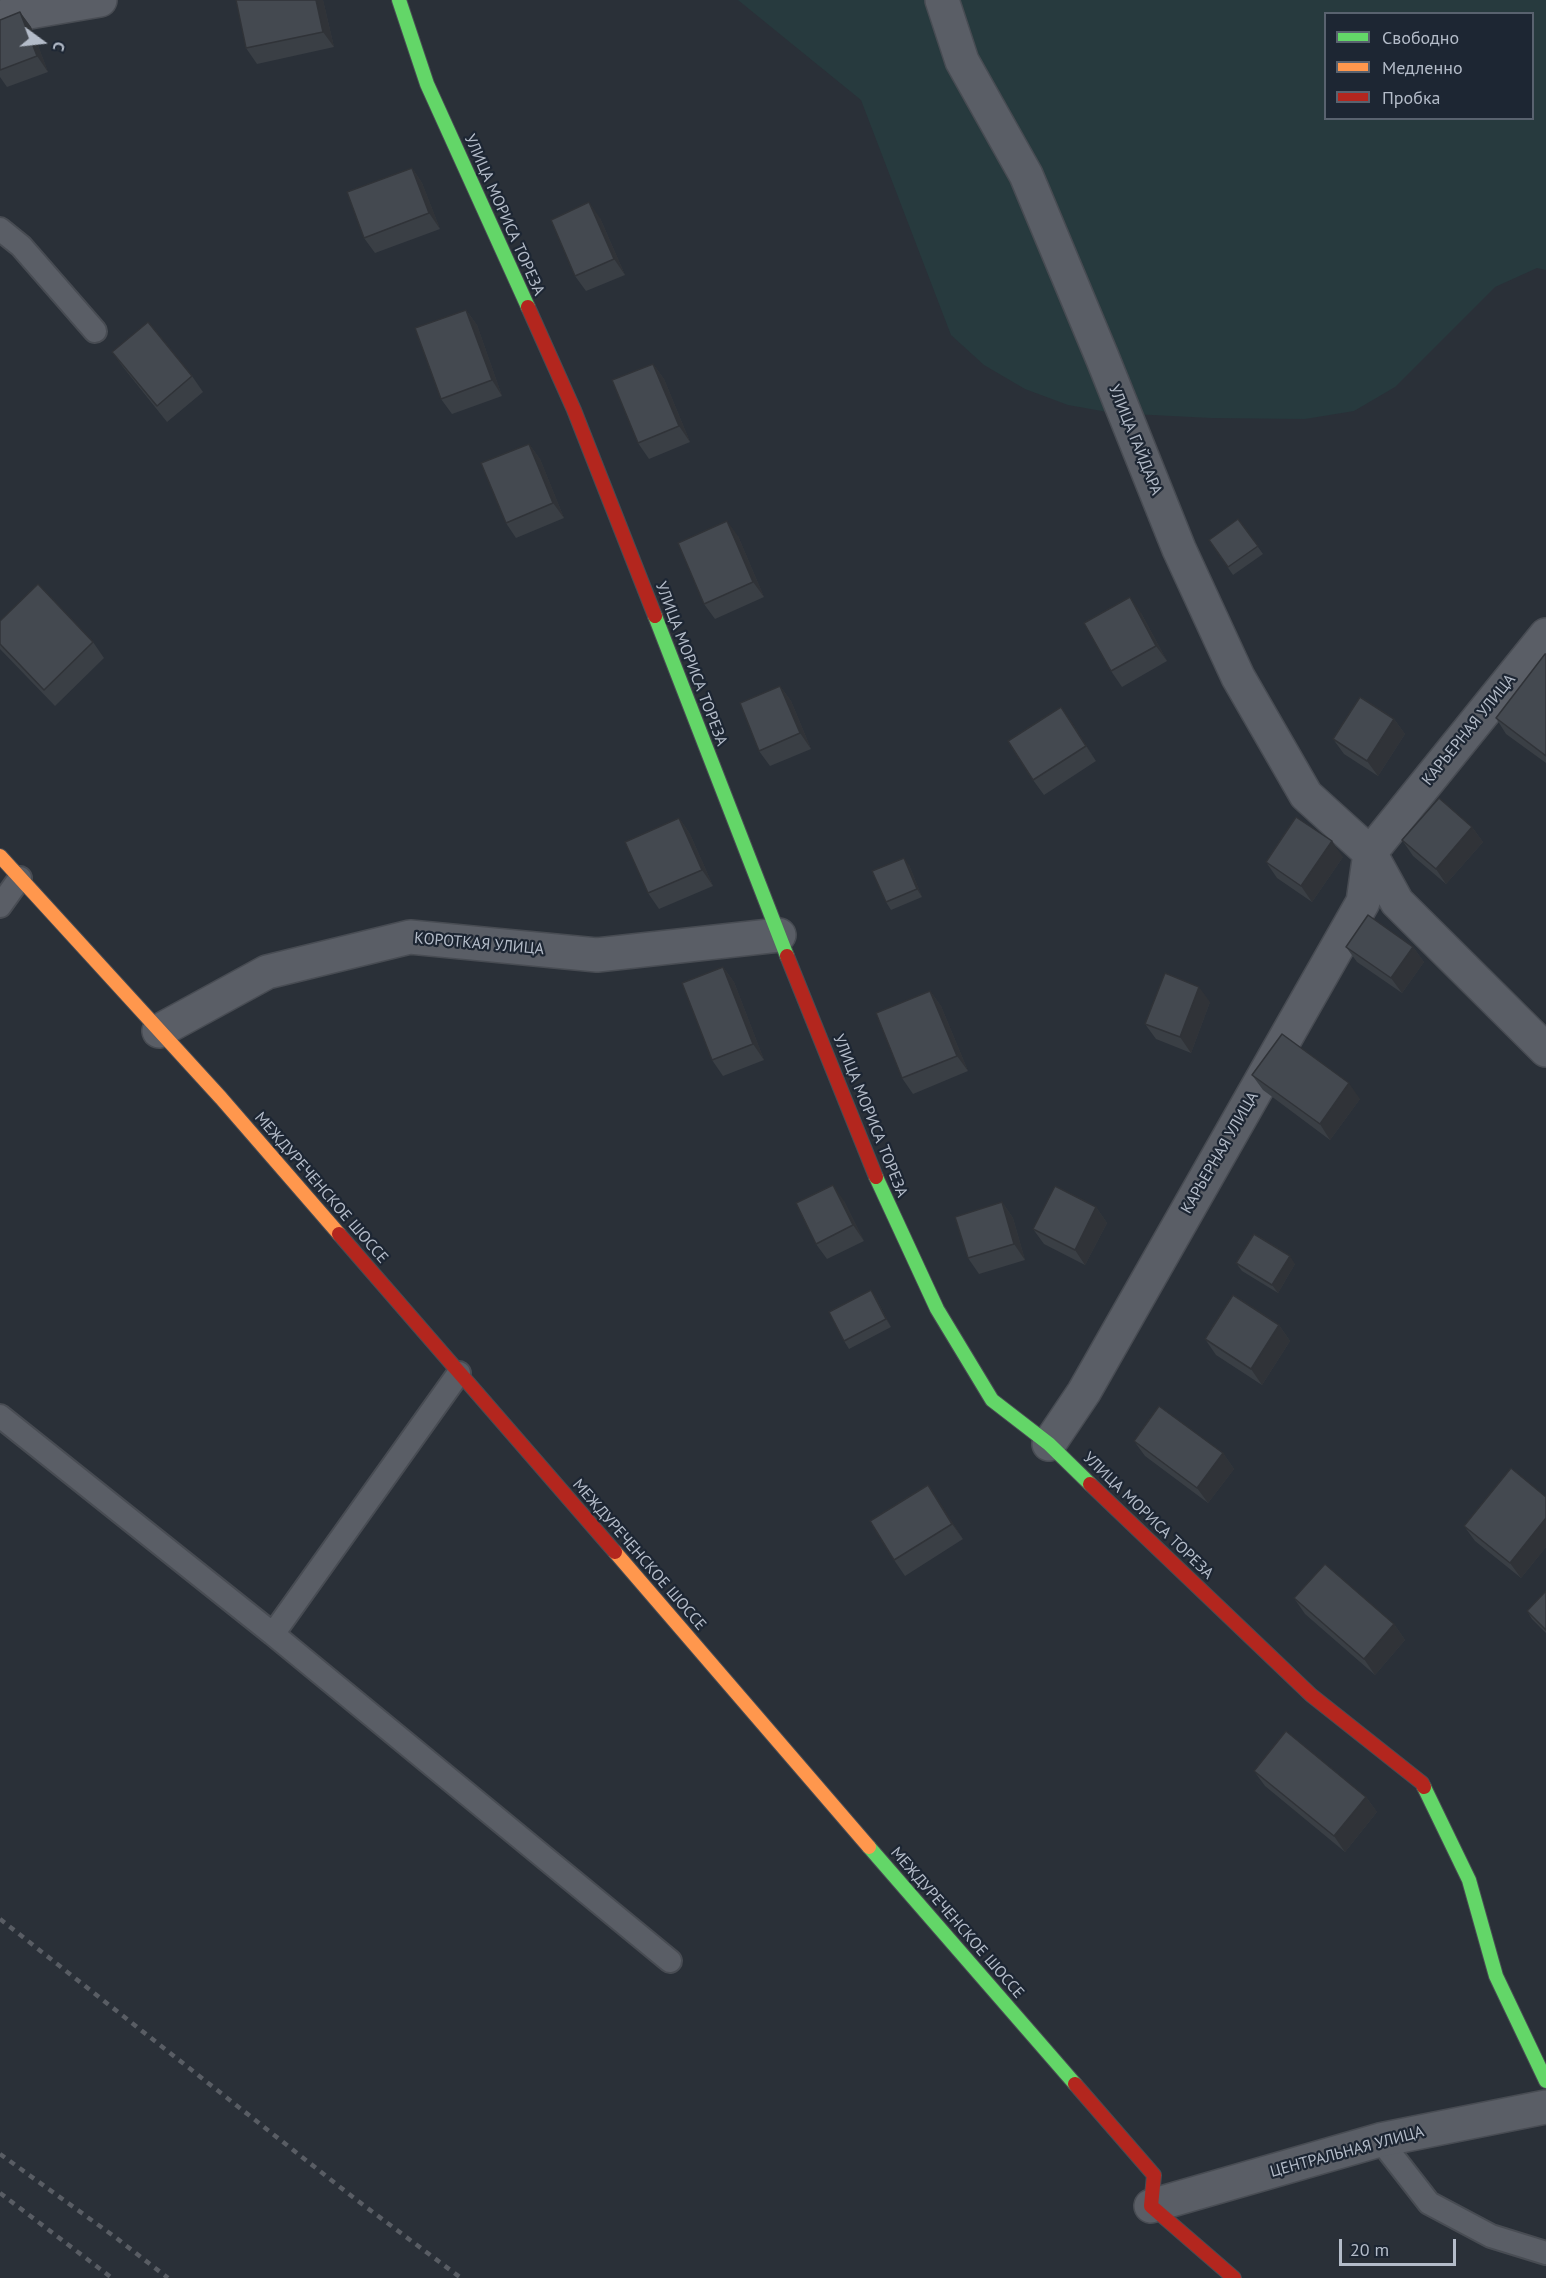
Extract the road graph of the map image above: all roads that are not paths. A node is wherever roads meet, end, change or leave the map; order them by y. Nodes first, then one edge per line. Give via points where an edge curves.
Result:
1 (100, 0) edge
2 (399, 0) edge
3 (942, 0) edge
4 (0, 17) edge
5 (0, 229) edge
6 (95, 331) dead end
7 (1546, 635) edge
8 (1370, 853) junction
9 (0, 856) edge
10 (20, 878) junction
11 (0, 906) edge
12 (779, 935) junction
13 (159, 1031) junction
14 (1546, 1050) edge
15 (459, 1373) junction
16 (0, 1416) edge
17 (1049, 1444) junction
18 (273, 1634) junction
19 (670, 1961) dead end
20 (1546, 2081) edge
21 (1546, 2107) edge
22 (1380, 2140) junction
23 (1151, 2206) junction
24 (1546, 2253) edge
25 (1234, 2278) edge

1 - 4 street
2 - 12 street, УЛИЦА МОРИСА ТОРЕЗА via 428,84 574,410
3 - 8 street, УЛИЦА ГАЙДАРА via 962,61 1026,175 1179,549 1238,677 1306,795
5 - 6 lane via 21,246
7 - 8 street, КАРЬЕРНАЯ УЛИЦА
8 - 14 street via 1397,902
8 - 17 street, КАРЬЕРНАЯ УЛИЦА via 1363,902 1084,1392
9 - 10 street, МЕЖДУРЕЧЕНСКОЕ ШОССЕ
10 - 11 lane
10 - 13 street, МЕЖДУРЕЧЕНСКОЕ ШОССЕ
12 - 13 street, КОРОТКАЯ УЛИЦА via 597,955 410,937 267,972
12 - 17 street, УЛИЦА МОРИСА ТОРЕЗА via 887,1203 937,1309 992,1400
13 - 15 street, МЕЖДУРЕЧЕНСКОЕ ШОССЕ
15 - 18 lane
15 - 23 street, МЕЖДУРЕЧЕНСКОЕ ШОССЕ via 1154,2175
16 - 18 lane
17 - 20 street, УЛИЦА МОРИСА ТОРЕЗА via 1311,1695 1422,1783 1469,1880 1496,1976
18 - 19 lane
21 - 22 street, ЦЕНТРАЛЬНАЯ УЛИЦА
22 - 23 street, ЦЕНТРАЛЬНАЯ УЛИЦА
22 - 24 lane via 1429,2203 1491,2236
23 - 25 street

